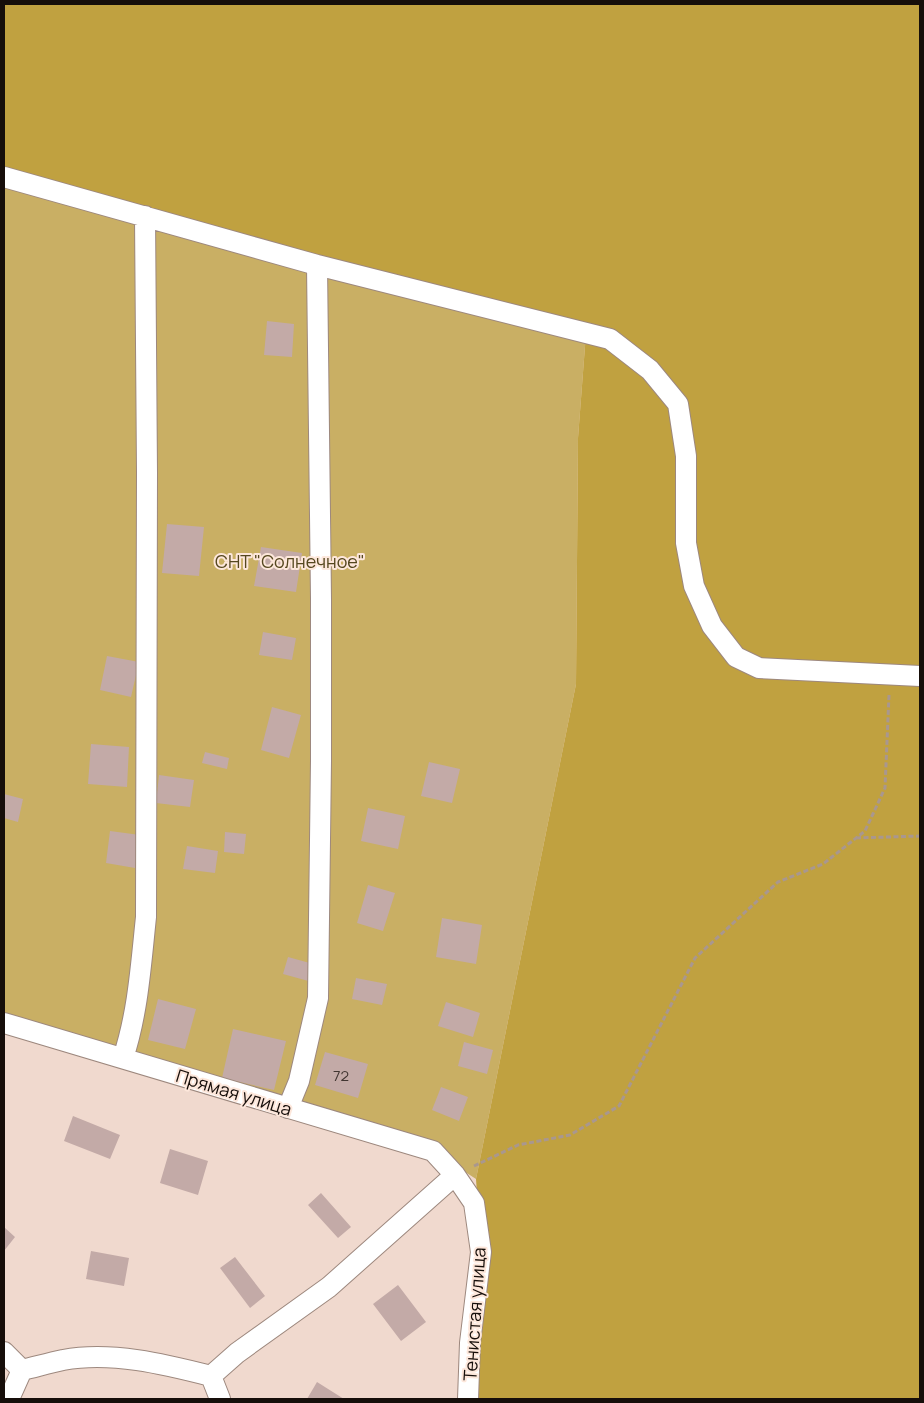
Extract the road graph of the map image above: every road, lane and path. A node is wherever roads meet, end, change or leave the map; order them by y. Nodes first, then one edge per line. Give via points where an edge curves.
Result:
1 (4, 177) edge
2 (145, 216) junction
3 (316, 265) junction
4 (889, 675) junction
5 (920, 676) edge
6 (920, 836) edge
7 (855, 838) junction
8 (4, 1023) edge
9 (123, 1058) junction
10 (288, 1108) junction
11 (455, 1175) junction
12 (4, 1352) edge
13 (22, 1370) junction
14 (211, 1376) junction
15 (9, 1399) edge
16 (220, 1399) edge
17 (468, 1399) edge

1 - 2 street
2 - 3 street
2 - 9 street via 146,917 139,984
3 - 4 street via 610,339 650,370 678,404 686,456 686,543 694,586 712,626 736,657 759,668
3 - 10 street via 321,627 318,998 299,1081
4 - 5 street
4 - 7 path via 885,788 865,830
6 - 7 path
7 - 11 path via 823,864 778,882 695,958 619,1106 570,1134 518,1146
8 - 9 street, Прямая улица
9 - 10 street, Прямая улица
10 - 11 street, Прямая улица via 433,1151
11 - 14 street via 329,1287 237,1352
11 - 17 street, Тенистая улица via 474,1203 481,1252 470,1343
12 - 13 street
13 - 14 street via 64,1360 101,1358 157,1363
13 - 15 street
14 - 16 street

